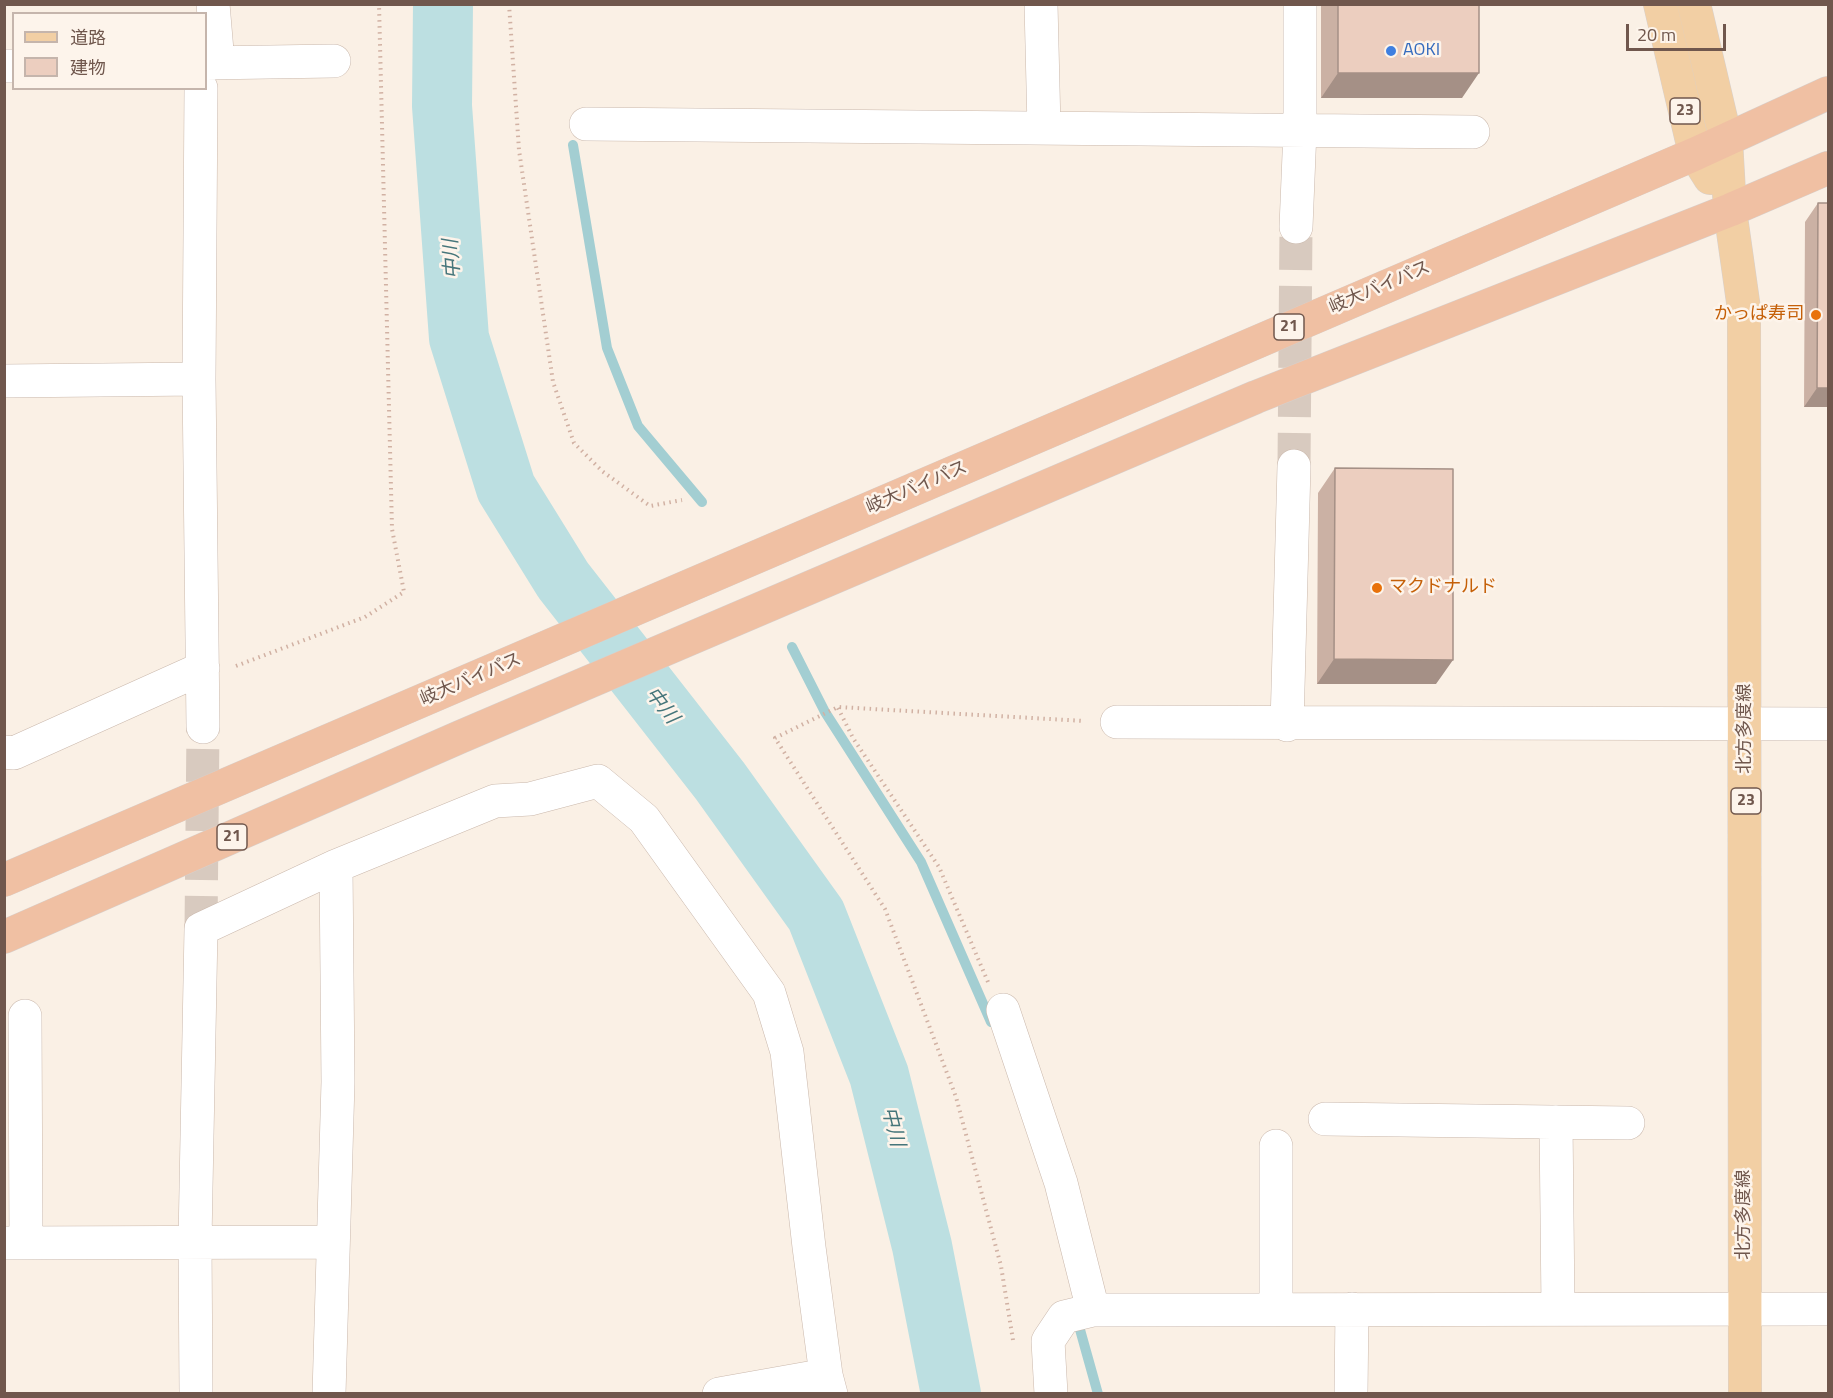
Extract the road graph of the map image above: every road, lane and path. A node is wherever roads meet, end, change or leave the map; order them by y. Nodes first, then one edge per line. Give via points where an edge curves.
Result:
1 (213, 4) edge
2 (379, 4) edge
3 (510, 4) edge
4 (1041, 4) edge
5 (1300, 4) edge
6 (1660, 4) edge
7 (1694, 4) edge
8 (334, 61) dead end
9 (208, 71) edge
10 (1828, 93) edge
11 (586, 124) dead end
12 (1044, 128) junction
13 (1300, 130) junction
14 (1473, 132) dead end
15 (1726, 140) junction
16 (1695, 154) junction
17 (1828, 168) edge
18 (1730, 210) junction
19 (1296, 227) tunnel mouth
20 (200, 379) junction
21 (4, 381) edge
22 (1294, 466) tunnel mouth
23 (682, 500) dead end
24 (203, 674) junction
25 (837, 707) junction
26 (1118, 722) joint
27 (1287, 724) junction
28 (1746, 724) junction
29 (1828, 724) edge
30 (203, 727) tunnel mouth
31 (4, 752) edge
32 (336, 866) junction
33 (4, 880) edge
34 (4, 937) edge
35 (1004, 1010) joint
36 (25, 1016) dead end
37 (1325, 1119) dead end
38 (1556, 1122) junction
39 (1628, 1123) dead end
40 (1276, 1146) dead end
41 (15, 1148) edge
42 (195, 1240) junction
43 (333, 1242) junction
44 (15, 1243) edge
45 (1745, 1307) junction
46 (1558, 1308) junction
47 (1276, 1309) junction
48 (1352, 1309) junction
49 (1828, 1309) edge
50 (1093, 1310) junction
51 (1015, 1347) dead end
52 (829, 1384) edge
53 (195, 1394) edge
54 (329, 1394) edge
55 (719, 1394) edge
56 (1051, 1394) edge
57 (1351, 1394) edge
58 (1745, 1394) edge

1 - 9 street
2 - 24 path via 392,529 404,592 365,617
3 - 23 path via 519,150 553,382 574,443 602,471 650,506
4 - 12 street
5 - 13 street
6 - 16 main road, 23
7 - 15 main road, 23
8 - 9 street
9 - 20 street
10 - 15 highway, 岐大バイパス / 21
11 - 12 street
12 - 13 street
13 - 14 street
13 - 19 street
15 - 16 highway, 岐大バイパス / 21
15 - 18 main road, 23
16 - 18 main road, 23
16 - 33 highway, 岐大バイパス / 21
17 - 18 highway, 21
18 - 28 main road, 北方多度線 / 23 via 1744,309
18 - 34 highway, 21 via 1256,397 460,737
20 - 21 street
20 - 24 street
22 - 27 street
24 - 30 street
24 - 31 street via 14,753
25 - 26 path
25 - 35 path via 853,738 939,867 995,999
25 - 51 path via 776,738 885,909 956,1097 1001,1266
26 - 27 street
27 - 28 street
28 - 29 street
28 - 45 main road, 北方多度線 / 23
32 - 42 street via 201,929
32 - 43 street via 338,1082
32 - 52 street via 495,801 530,799 598,781 644,819 769,993 787,1052
35 - 50 street via 1061,1183
36 - 41 street
37 - 38 street
38 - 39 street
38 - 46 street
40 - 47 street
41 - 44 street
42 - 43 street
42 - 44 street
42 - 53 street
43 - 54 street
45 - 46 street
45 - 49 street
45 - 58 main road, 北方多度線 / 23
46 - 48 street
47 - 48 street
47 - 50 street
48 - 57 street
50 - 56 street via 1064,1317 1048,1341
52 - 55 street

